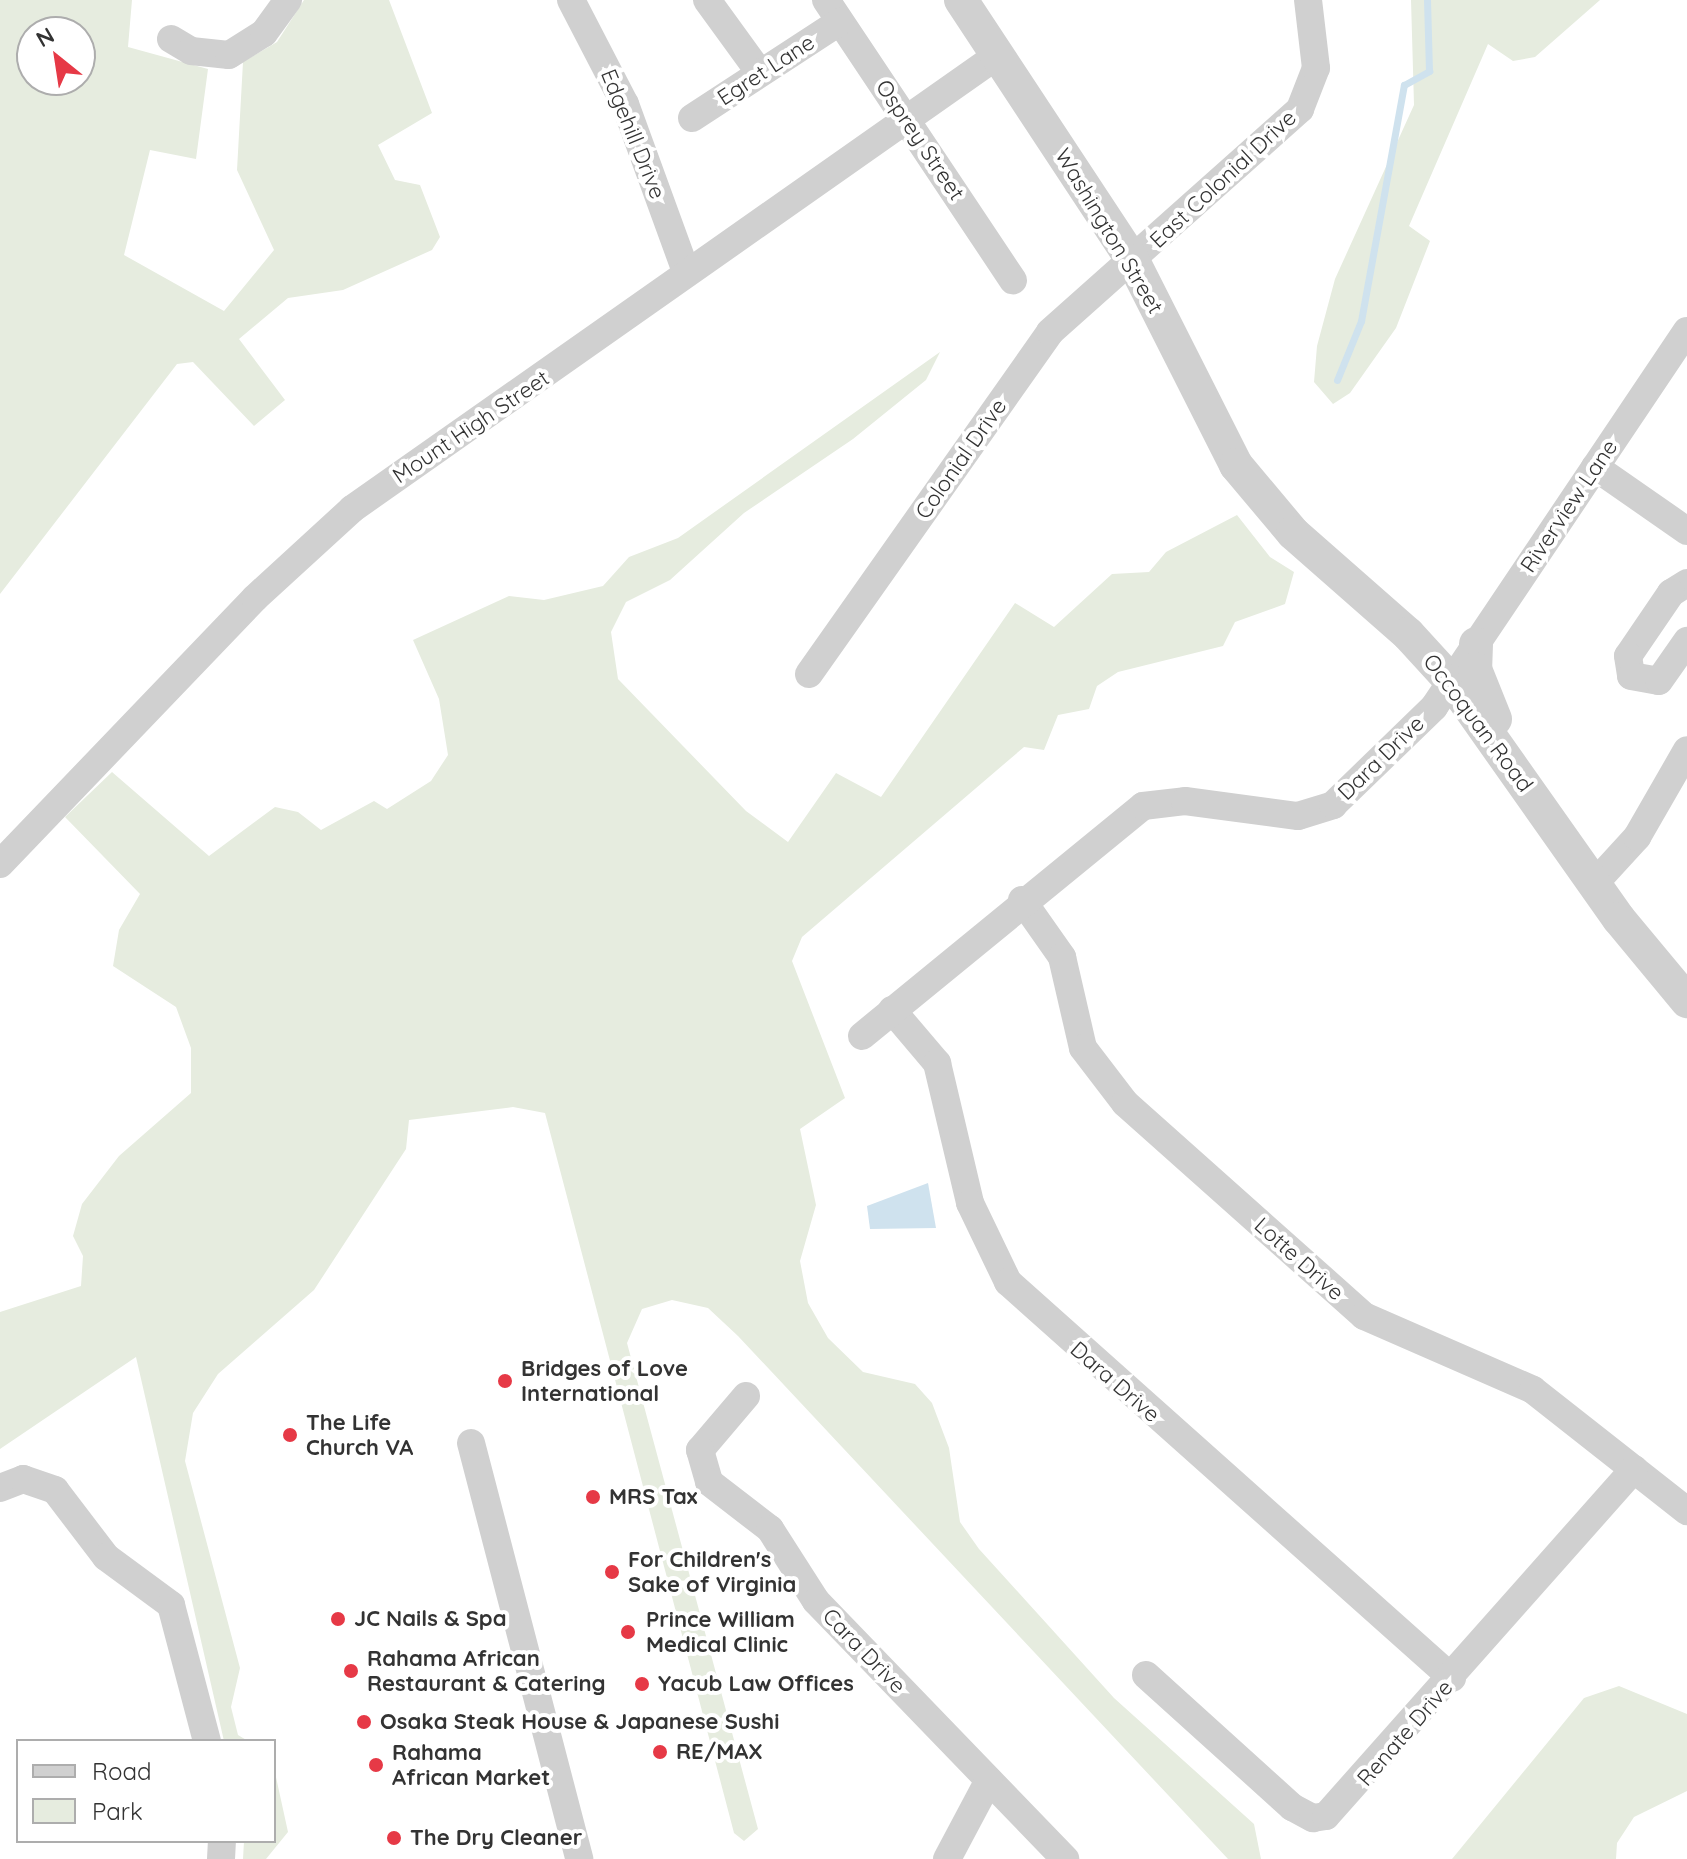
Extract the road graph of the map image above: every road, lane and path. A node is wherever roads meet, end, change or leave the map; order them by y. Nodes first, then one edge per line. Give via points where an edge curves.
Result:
1 (288, 0) edge
2 (571, 0) edge
3 (707, 0) edge
4 (1308, 0) edge
5 (964, 1) edge
6 (833, 11) edge
7 (171, 39) dead end
8 (998, 55) junction
9 (760, 73) junction
10 (905, 116) junction
11 (692, 118) dead end
12 (1133, 261) junction
13 (686, 272) junction
14 (1013, 280) dead end
15 (1687, 331) edge
16 (1595, 467) junction
17 (1241, 471) joint
18 (1687, 531) edge
19 (1687, 583) edge
20 (1687, 641) edge
21 (1476, 644) junction
22 (809, 674) dead end
23 (1451, 681) junction
24 (1687, 750) edge
25 (1679, 784) edge
26 (1524, 785) junction
27 (0, 864) edge
28 (1594, 884) junction
29 (1022, 900) junction
30 (1687, 1001) edge
31 (892, 1010) junction
32 (862, 1036) dead end
33 (746, 1396) dead end
34 (471, 1443) dead end
35 (1634, 1469) junction
36 (0, 1488) edge
37 (1687, 1511) edge
38 (1146, 1675) dead end
39 (1452, 1678) junction
40 (206, 1739) edge
41 (989, 1780) junction
42 (579, 1859) edge
43 (947, 1859) edge
44 (1065, 1859) edge

1 - 7 street via 264,33 229,55 191,51
2 - 13 street, Edgehill Drive via 625,104
3 - 9 street
4 - 12 street, East Colonial Drive via 1316,68 1300,109
5 - 8 street, Washington Street
6 - 9 street, Egret Lane
6 - 10 street, Osprey Street
8 - 10 street, Mount High Street
8 - 12 street, Washington Street
9 - 11 street, Egret Lane
10 - 13 street, Mount High Street
10 - 14 street, Osprey Street
12 - 17 street, Washington Street
12 - 22 street, Colonial Drive via 1050,332
13 - 27 street, Mount High Street via 352,509 255,598
15 - 16 street, Riverview Lane
16 - 18 street
16 - 21 street, Riverview Lane
17 - 23 street, Occoquan Road via 1293,533
19 - 20 street via 1671,593 1628,656 1631,676 1659,681
21 - 23 street, Riverview Lane
21 - 26 street via 1478,680
23 - 26 street, Occoquan Road
23 - 29 street, Dara Drive via 1333,805 1298,816 1185,801 1143,806
24 - 25 street
25 - 28 street
26 - 28 street, Occoquan Road
28 - 30 street, Occoquan Road
29 - 31 street, Dara Drive
29 - 35 street, Lotte Drive via 1062,957 1083,1048 1125,1103 1364,1316 1533,1390
31 - 32 street, Dara Drive
31 - 39 street, Dara Drive via 937,1063 970,1203 1008,1282
33 - 41 street, Cara Drive via 700,1450 709,1482 770,1529 816,1601
34 - 42 street
35 - 37 street, Lotte Drive
35 - 39 street, Renate Drive
36 - 40 street via 23,1479 55,1490 106,1557 171,1605
38 - 39 street, Renate Drive via 1313,1818 1341,1805
41 - 43 street
41 - 44 street, Cara Drive

